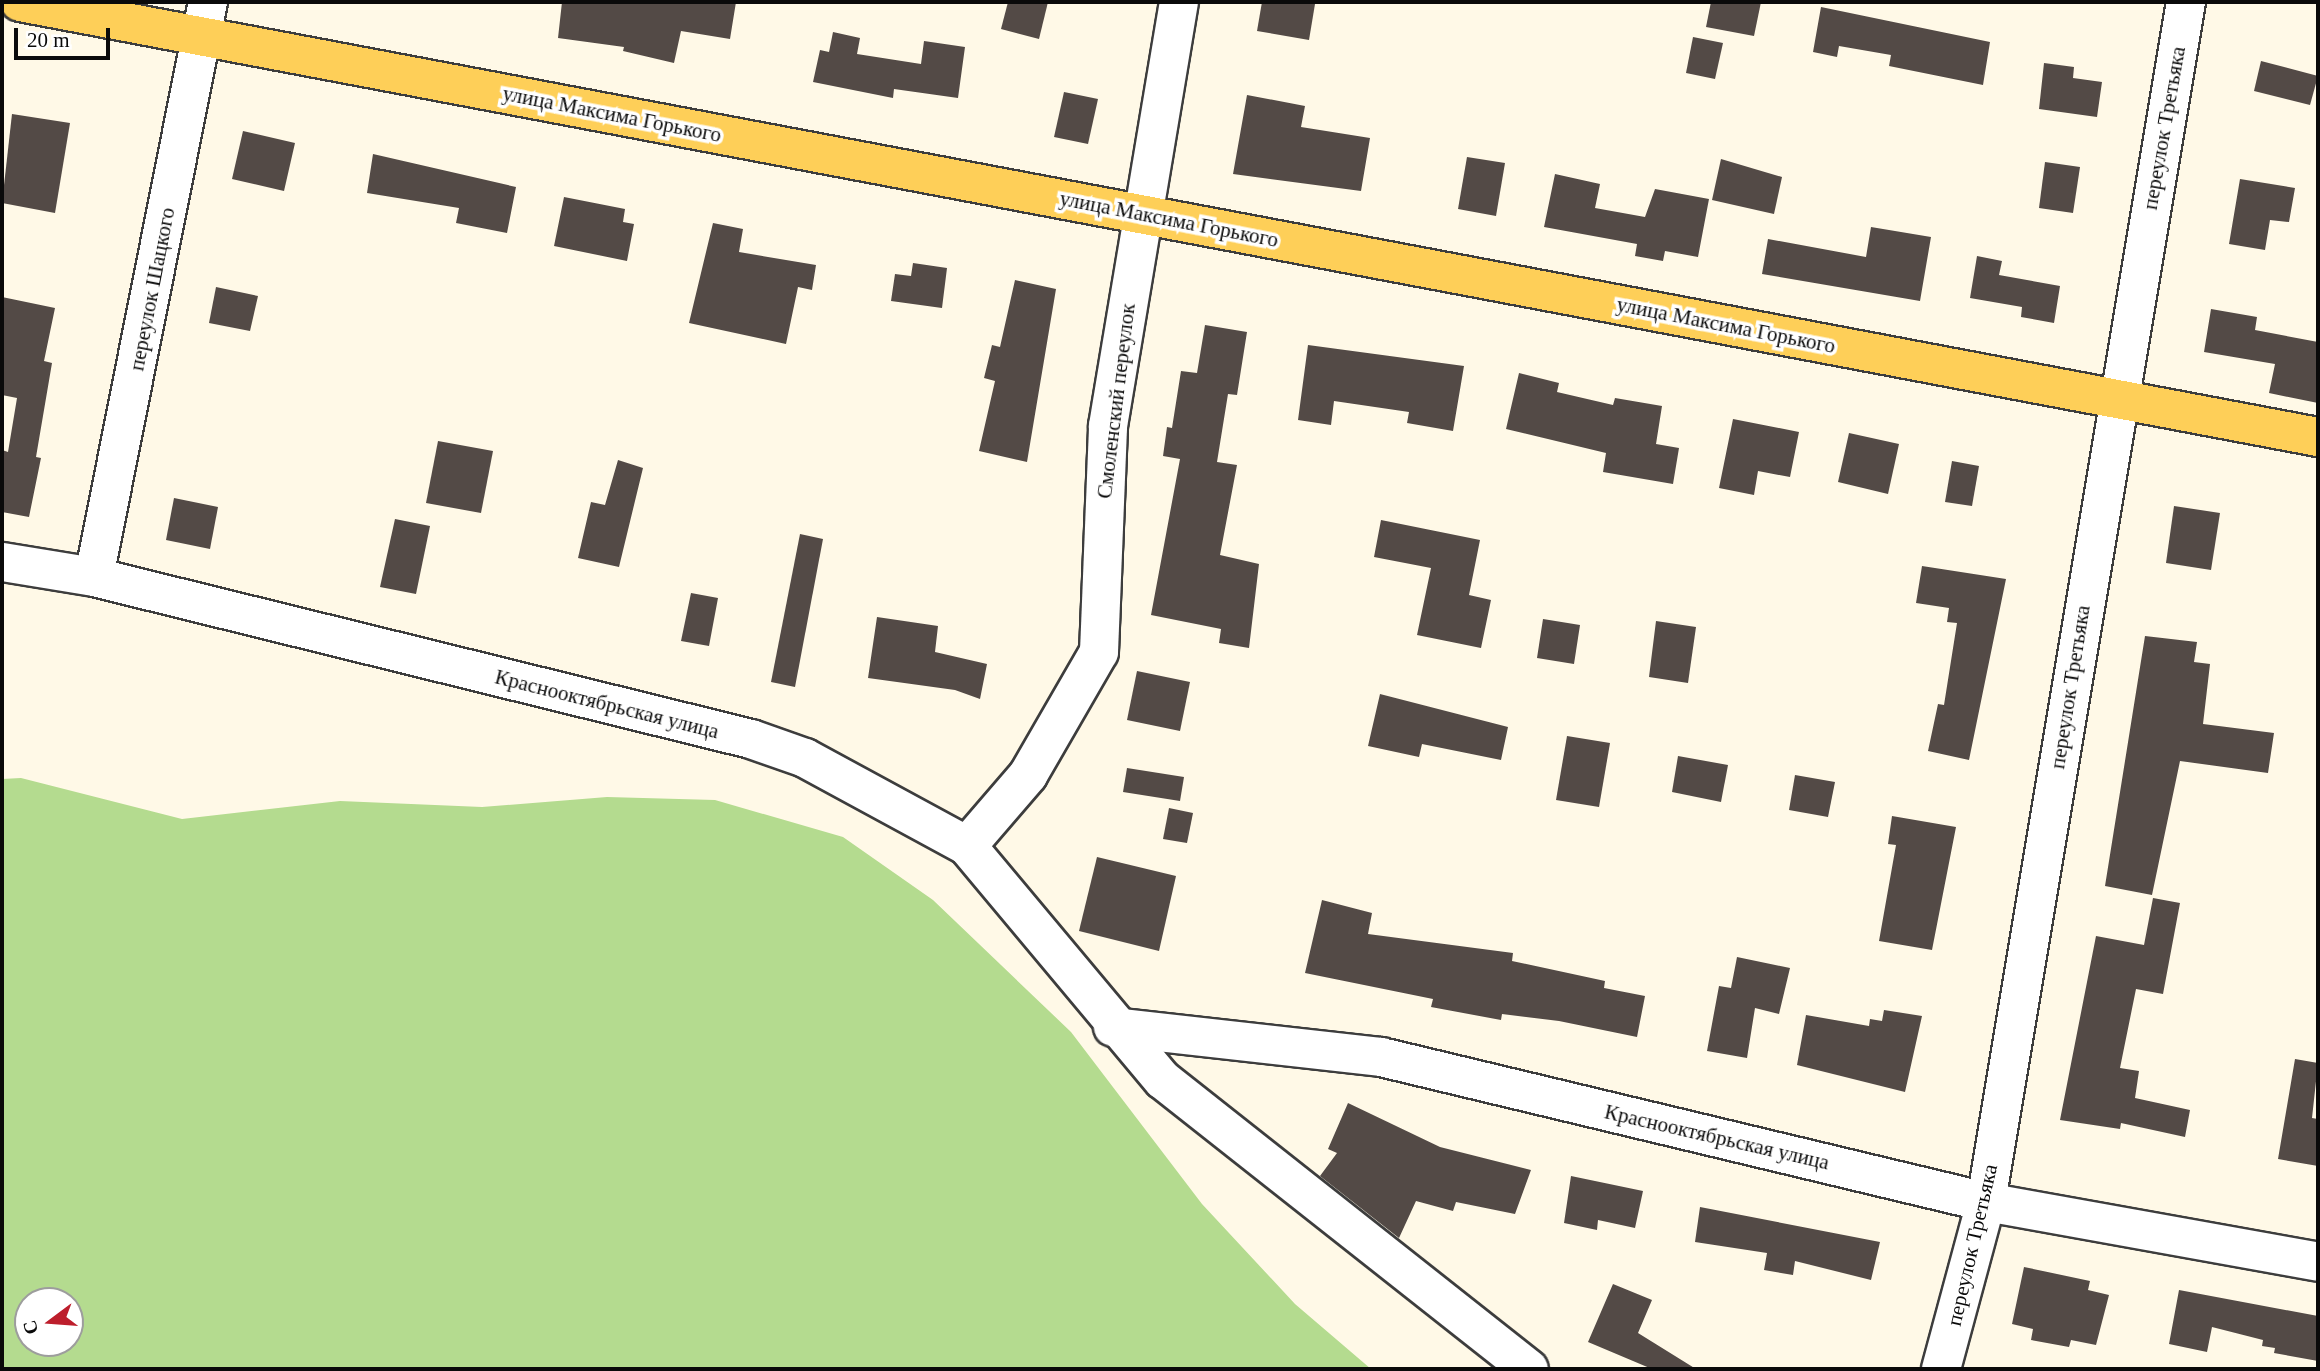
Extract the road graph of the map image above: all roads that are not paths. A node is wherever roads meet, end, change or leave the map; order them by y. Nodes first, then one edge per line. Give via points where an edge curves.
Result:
1 (20, 2) edge
2 (1179, 2) edge
3 (2186, 2) edge
4 (205, 19) edge
5 (1143, 214) junction
6 (2118, 399) junction
7 (2318, 437) edge
8 (2, 562) edge
9 (94, 577) junction
10 (967, 846) junction
11 (1113, 1027) junction
12 (1986, 1202) junction
13 (2318, 1262) edge
14 (1529, 1369) edge
15 (1941, 1369) edge

1 - 4 main road, улица Максима Горького
2 - 5 street, Смоленский переулок
3 - 6 street, переулок Третьяка
4 - 5 main road, улица Максима Горького
4 - 9 street, переулок Шацкого
5 - 6 main road, улица Максима Горького
5 - 10 street, Смоленский переулок via 1108,426 1099,652 1028,775
6 - 7 main road, улица Максима Горького
6 - 12 street, переулок Третьяка
8 - 9 street, Краснооктябрьская улица
9 - 10 street, Краснооктябрьская улица via 751,738 805,758
10 - 11 street, Краснооктябрьская улица
11 - 12 street, Краснооктябрьская улица via 1381,1057
11 - 14 street, Краснооктябрьская улица via 1202,1116
12 - 13 street, Краснооктябрьская улица
12 - 15 street, переулок Третьяка

